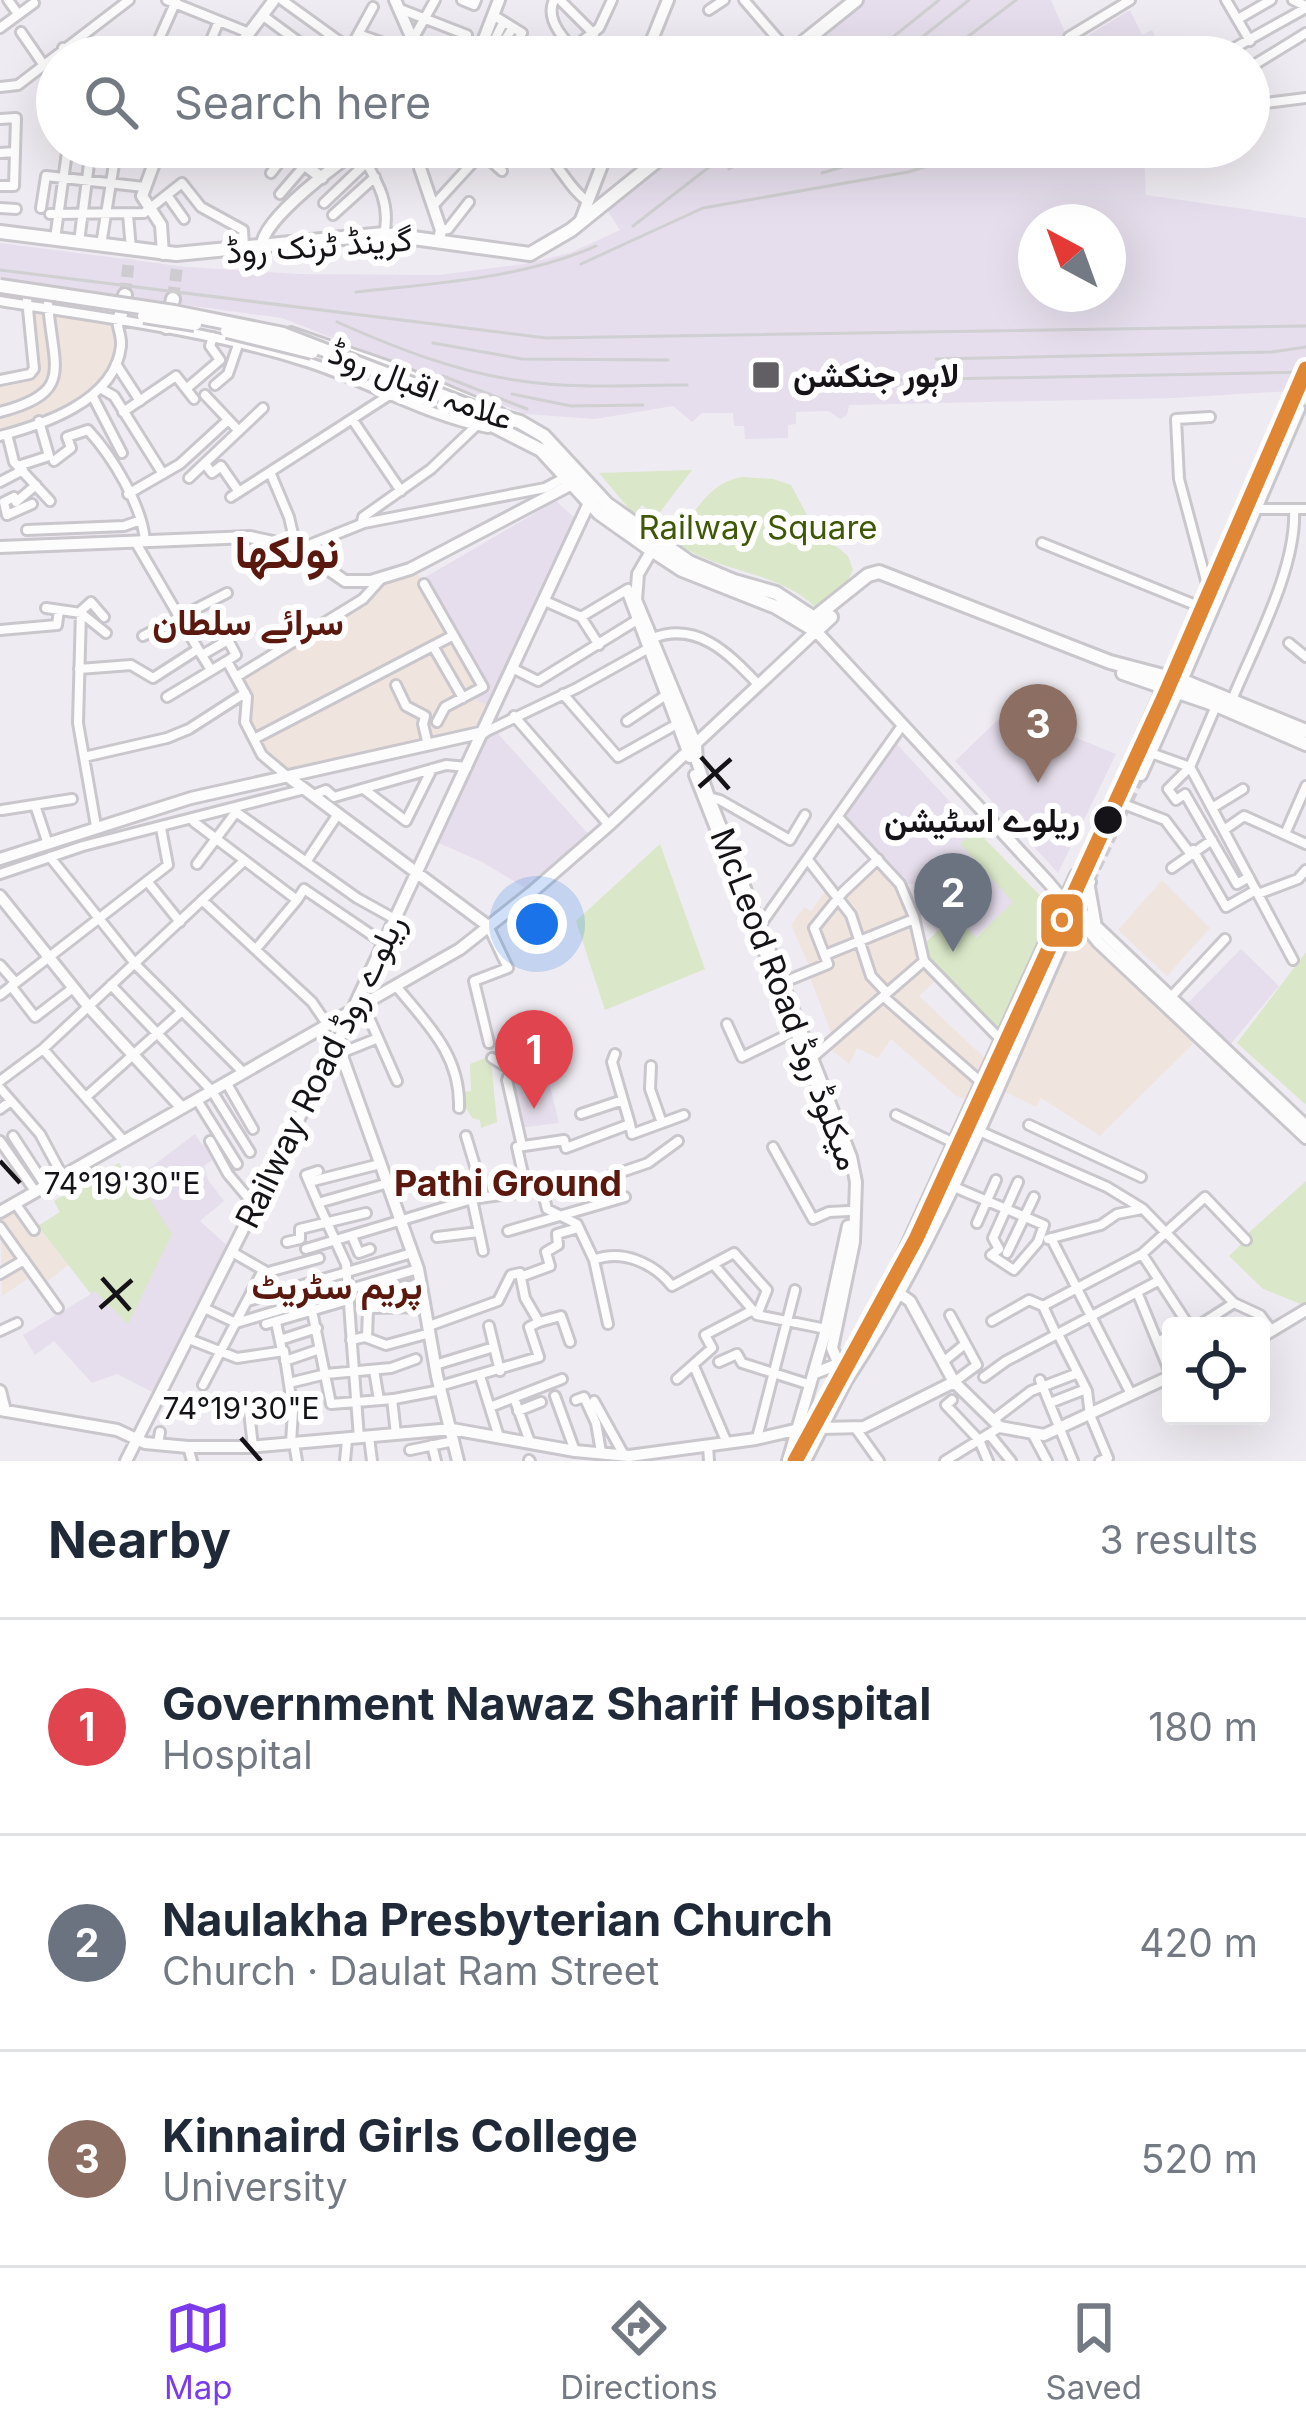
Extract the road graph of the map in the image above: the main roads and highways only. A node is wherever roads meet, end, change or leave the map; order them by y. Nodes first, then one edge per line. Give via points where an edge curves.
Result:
1 (278, 0) edge
2 (499, 0) edge
3 (668, 0) edge
4 (856, 0) edge
5 (397, 4) edge
6 (248, 36) edge
7 (407, 36) edge
8 (493, 36) edge
9 (653, 36) edge
10 (811, 36) edge
11 (150, 168) edge
12 (308, 168) edge
13 (333, 168) edge
14 (421, 168) edge
15 (602, 168) edge
16 (648, 168) edge
17 (322, 178) junction
18 (579, 223) junction
19 (0, 232) edge
20 (440, 235) junction
21 (262, 245) junction
22 (172, 258) junction
23 (0, 291) edge
24 (119, 299) tunnel mouth
25 (172, 303) tunnel mouth
26 (114, 317) road end
27 (166, 327) road end
28 (507, 425) junction
29 (569, 480) junction
30 (589, 502) junction
31 (608, 519) junction
32 (574, 535) junction
33 (652, 544) junction
34 (0, 547) edge
35 (882, 573) junction
36 (816, 631) junction
37 (651, 643) junction
38 (1165, 684) junction
39 (1180, 687) junction
40 (1306, 731) edge
41 (484, 732) junction
42 (1306, 744) edge
43 (692, 749) junction
44 (1127, 769) tunnel mouth
45 (1141, 775) tunnel mouth
46 (287, 776) junction
47 (0, 859) edge
48 (415, 874) junction
49 (1076, 875) tunnel mouth
50 (0, 896) edge
51 (748, 903) junction
52 (1070, 907) junction
53 (488, 926) junction
54 (1096, 927) junction
55 (1098, 942) junction
56 (1060, 945) junction
57 (350, 1011) junction
58 (339, 1048) junction
59 (810, 1059) junction
60 (182, 1108) junction
61 (1300, 1120) edge
62 (1306, 1138) edge
63 (0, 1212) edge
64 (893, 1290) junction
65 (1306, 1310) edge
66 (1270, 1332) edge
67 (837, 1364) junction
68 (1162, 1380) edge
69 (846, 1382) junction
70 (954, 1382) junction
71 (811, 1385) junction
72 (0, 1391) edge
73 (832, 1409) junction
74 (3, 1410) edge
75 (820, 1428) junction
76 (799, 1429) junction
77 (453, 1435) junction
78 (137, 1440) junction
79 (625, 1457) edge
80 (126, 1461) edge
81 (458, 1461) edge
82 (788, 1461) edge
83 (806, 1461) edge

1 - 6 main road
2 - 8 main road via 502,22
3 - 9 main road
4 - 10 main road
5 - 7 main road
11 - 22 main road via 143,199
12 - 17 main road
13 - 17 main road
14 - 20 main road
15 - 18 main road
16 - 18 main road, گرینڈ ٹرنک روڈ
17 - 21 main road via 264,233
18 - 20 main road, گرینڈ ٹرنک روڈ via 530,254
19 - 22 main road, گرینڈ ٹرنک روڈ
20 - 21 main road, گرینڈ ٹرنک روڈ
21 - 22 main road, گرینڈ ٹرنک روڈ
23 - 28 main road, علامہ اقبال روڈ, bridge via 297,347
24 - 26 main road
25 - 27 main road
28 - 29 main road, علامہ اقبال روڈ
28 - 33 main road, علامہ اقبال روڈ via 555,444
29 - 30 main road, علامہ اقبال روڈ
29 - 34 main road via 380,580 346,581 298,548 228,536
30 - 31 main road, علامہ اقبال روڈ
30 - 32 main road, Railway Road ریلوے روڈ
31 - 32 main road
31 - 33 main road, علامہ اقبال روڈ
32 - 41 main road, Railway Road ریلوے روڈ
33 - 35 main road, علامہ اقبال روڈ via 776,593 814,618 868,575
33 - 36 main road, علامہ اقبال روڈ via 682,570
33 - 37 main road, McLeod Road میکلوڈ روڈ via 635,593
33 - 37 main road, McLeod Road میکلوڈ روڈ via 628,590
35 - 36 main road
35 - 38 main road
36 - 43 main road
36 - 52 main road
37 - 43 main road, McLeod Road میکلوڈ روڈ
37 - 43 main road, McLeod Road میکلوڈ روڈ
38 - 39 main road
38 - 44 main road
39 - 40 main road
39 - 42 main road
39 - 45 main road
41 - 46 main road
41 - 48 main road, Railway Road ریلوے روڈ
43 - 51 main road, McLeod Road میکلوڈ روڈ
43 - 51 main road, McLeod Road میکلوڈ روڈ via 700,794
43 - 53 main road
46 - 47 main road
46 - 48 main road
48 - 53 main road
48 - 57 main road, Railway Road ریلوے روڈ
49 - 52 main road
50 - 60 main road
51 - 59 main road, McLeod Road میکلوڈ روڈ
51 - 59 main road, McLeod Road میکلوڈ روڈ
52 - 54 main road
52 - 54 main road via 1089,883
52 - 55 main road
52 - 56 main road
52 - 64 main road via 954,1143
53 - 57 main road
54 - 61 main road
55 - 56 main road
55 - 61 main road
56 - 64 main road via 952,1186
57 - 58 main road, Railway Road ریلوے روڈ
57 - 60 main road
58 - 77 main road via 418,1269
58 - 78 main road, Railway Road ریلوے روڈ
59 - 67 main road, McLeod Road میکلوڈ روڈ via 856,1182 854,1241 832,1341
59 - 71 main road, McLeod Road میکلوڈ روڈ via 846,1164 849,1211
60 - 63 main road
61 - 62 main road
64 - 67 main road via 854,1352
64 - 69 main road
64 - 70 main road via 910,1301
65 - 66 main road
67 - 69 main road, McLeod Road میکلوڈ روڈ
67 - 71 main road
68 - 70 main road via 1044,1435 994,1427
69 - 73 main road
70 - 75 main road via 856,1430
71 - 73 main road via 818,1406
71 - 76 main road, McLeod Road میکلوڈ روڈ
72 - 74 main road
73 - 75 main road
74 - 78 main road
75 - 83 main road
76 - 79 main road
76 - 82 main road, McLeod Road میکلوڈ روڈ
77 - 78 main road via 251,1447
77 - 79 main road
77 - 81 main road
78 - 80 main road, Railway Road ریلوے روڈ

